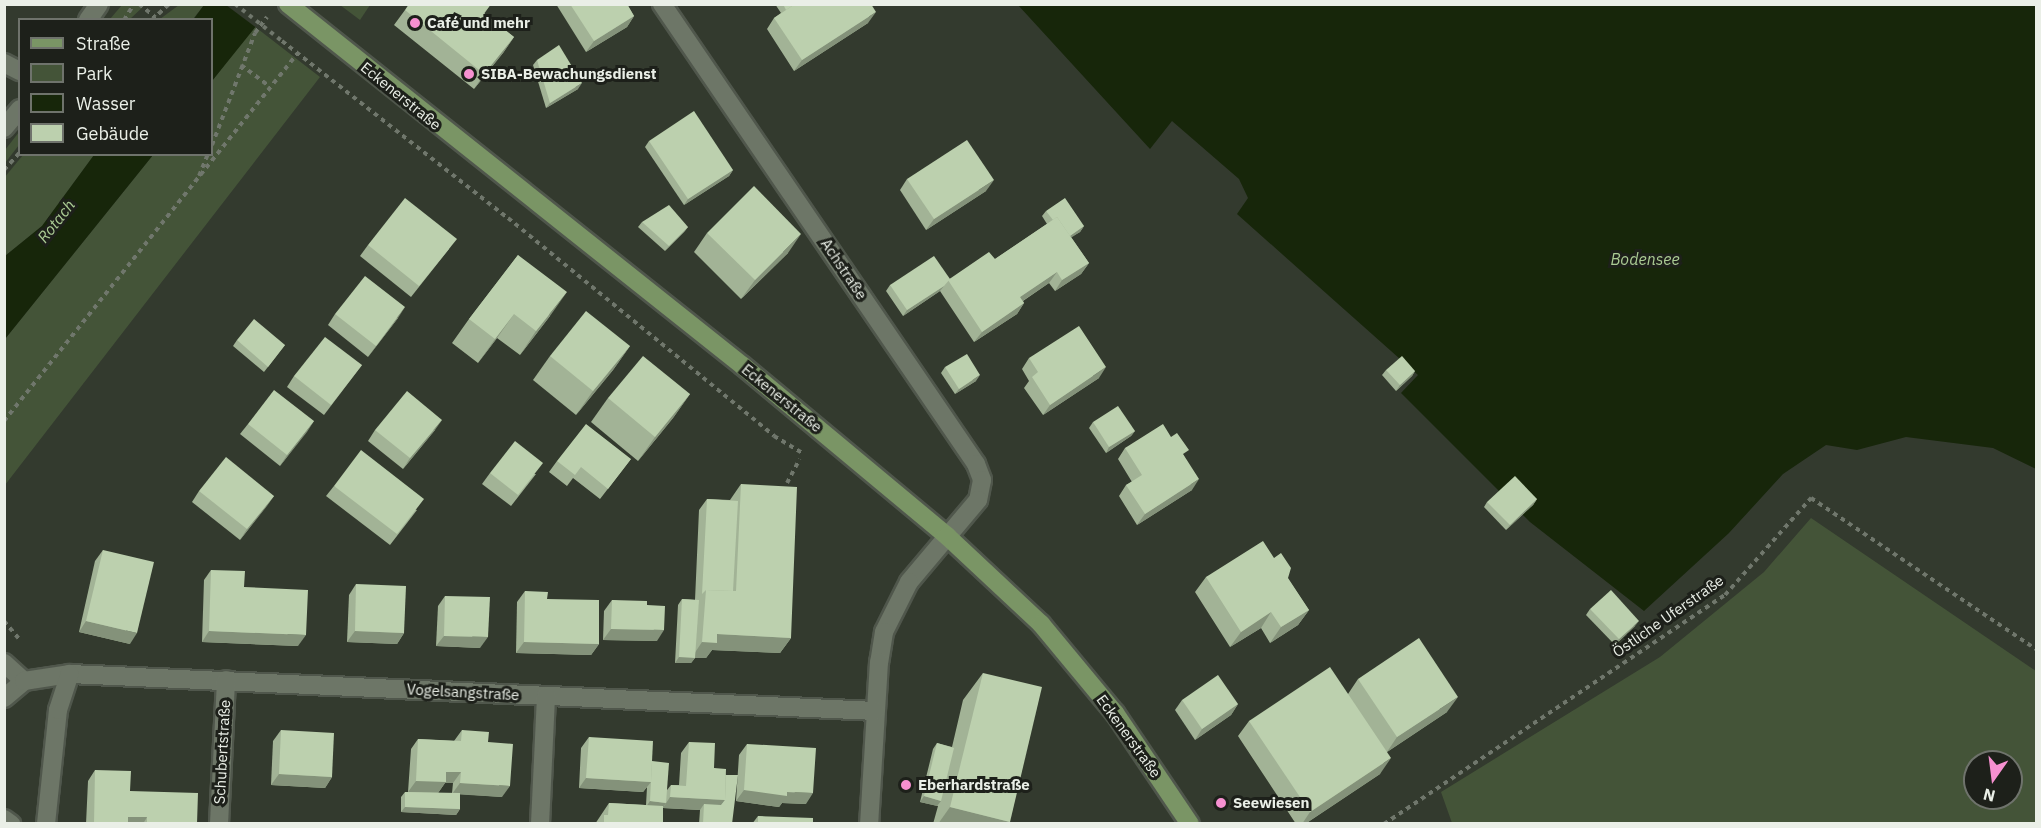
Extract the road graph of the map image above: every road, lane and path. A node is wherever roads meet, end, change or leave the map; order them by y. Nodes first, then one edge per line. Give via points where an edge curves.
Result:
1 (99, 4) edge
2 (134, 4) edge
3 (139, 4) edge
4 (169, 4) edge
5 (235, 4) edge
6 (662, 4) edge
7 (295, 10) edge
8 (89, 18) edge
9 (125, 18) edge
10 (153, 18) edge
11 (255, 33) dead end
12 (297, 54) junction
13 (4, 63) edge
14 (241, 65) junction
15 (18, 69) edge
16 (270, 87) junction
17 (18, 111) edge
18 (4, 128) edge
19 (213, 142) edge
20 (18, 154) edge
21 (206, 156) edge
22 (4, 170) edge
23 (196, 182) junction
24 (4, 421) edge
25 (774, 436) dead end
26 (800, 459) dead end
27 (787, 483) dead end
28 (947, 536) junction
29 (2037, 649) edge
30 (4, 663) edge
31 (70, 674) junction
32 (226, 680) junction
33 (24, 681) junction
34 (546, 696) junction
35 (4, 698) edge
36 (875, 711) junction
37 (4, 819) edge
38 (11, 824) edge
39 (46, 824) edge
40 (219, 824) edge
41 (540, 824) edge
42 (870, 824) edge
43 (1190, 824) edge
44 (1384, 824) edge

1 - 8 street
2 - 9 path
3 - 10 path
4 - 10 path
5 - 12 path, bridge
6 - 28 street, Achstraße via 976,464 982,480 978,500
7 - 28 main road, Eckenerstraße via 743,366
11 - 14 path
12 - 16 path
12 - 25 path via 508,218
13 - 15 street
14 - 16 path
14 - 19 path
16 - 23 path
17 - 18 street
20 - 22 path
21 - 23 path
23 - 24 path
26 - 27 path
28 - 36 street via 894,607 879,662
28 - 43 main road, Eckenerstraße via 1048,633 1115,713
29 - 44 path, Östliche Uferstraße via 1811,498 1725,595
30 - 33 street
31 - 32 street, Vogelsangstraße
31 - 33 street, Vogelsangstraße
31 - 39 street via 58,710
32 - 34 street, Vogelsangstraße
32 - 40 street, Schubertstraße
33 - 35 street
34 - 36 street, Vogelsangstraße
34 - 41 street
36 - 42 street
37 - 38 street

